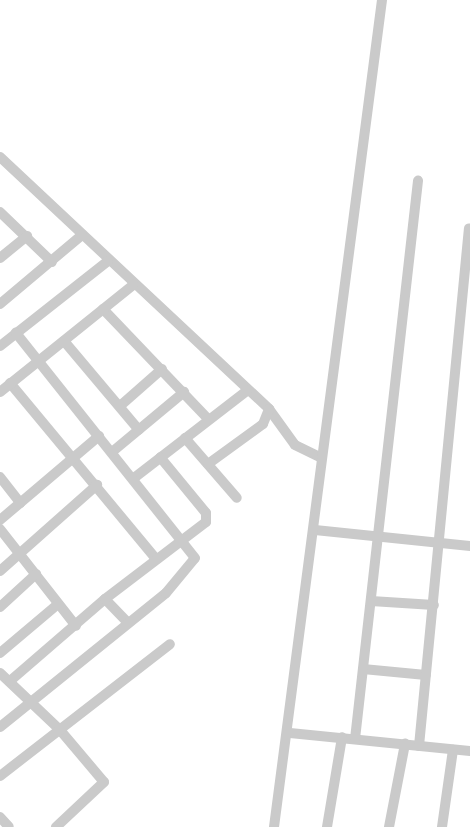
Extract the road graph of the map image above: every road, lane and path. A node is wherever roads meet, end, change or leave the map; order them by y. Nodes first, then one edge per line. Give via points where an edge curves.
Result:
1 (382, 0) edge
2 (0, 157) edge
3 (417, 181) dead end
4 (2, 216) edge
5 (470, 228) edge
6 (82, 235) junction
7 (27, 236) junction
8 (0, 258) edge
9 (108, 261) junction
10 (52, 262) junction
11 (133, 285) junction
12 (0, 304) edge
13 (103, 309) junction
14 (16, 333) junction
15 (64, 341) junction
16 (0, 346) edge
17 (38, 361) junction
18 (162, 369) junction
19 (10, 383) junction
20 (248, 390) junction
21 (0, 392) edge
22 (184, 392) junction
23 (120, 406) junction
24 (269, 409) junction
25 (209, 420) junction
26 (139, 430) junction
27 (99, 436) junction
28 (185, 438) junction
29 (112, 452) junction
30 (160, 457) junction
31 (320, 457) junction
32 (74, 459) junction
33 (208, 464) junction
34 (0, 477) edge
35 (134, 478) junction
36 (97, 485) junction
37 (237, 498) dead end
38 (20, 503) junction
39 (0, 520) edge
40 (0, 529) edge
41 (315, 530) junction
42 (377, 536) junction
43 (183, 539) junction
44 (438, 544) junction
45 (470, 546) edge
46 (19, 552) junction
47 (156, 559) junction
48 (0, 571) edge
49 (36, 574) junction
50 (105, 599) junction
51 (371, 601) junction
52 (58, 604) junction
53 (434, 605) junction
54 (0, 607) edge
55 (128, 623) junction
56 (76, 626) junction
57 (170, 644) dead end
58 (0, 653) edge
59 (363, 669) junction
60 (0, 672) edge
61 (426, 675) junction
62 (10, 681) junction
63 (30, 700) junction
64 (0, 727) edge
65 (60, 730) junction
66 (290, 733) junction
67 (342, 737) junction
68 (355, 739) junction
69 (405, 744) junction
70 (419, 746) junction
71 (453, 750) junction
72 (470, 751) edge
73 (2, 772) edge
74 (0, 817) edge
75 (9, 827) edge
76 (56, 827) edge
77 (274, 827) edge
78 (327, 827) edge
79 (389, 827) edge
80 (442, 827) edge

1 - 31 street
2 - 6 street
3 - 42 street
4 - 7 street
5 - 44 street
6 - 9 street
6 - 10 street
7 - 8 street
7 - 10 street
9 - 11 street
9 - 14 street
10 - 12 street
11 - 13 street
11 - 20 street
13 - 15 street
13 - 18 street
14 - 16 street
14 - 17 street
15 - 17 street
15 - 23 street
17 - 19 street
17 - 27 street
18 - 22 street
18 - 23 street
19 - 21 street
19 - 32 street
20 - 24 street
20 - 25 street
22 - 25 street
22 - 26 street
23 - 26 street
24 - 31 street via 295,444
24 - 33 street via 263,424
25 - 28 street
26 - 29 street
27 - 29 street
27 - 32 street
28 - 30 street
28 - 33 street
29 - 35 street
30 - 35 street
30 - 43 street via 208,518
31 - 41 street
32 - 36 street
32 - 38 street
33 - 37 street
34 - 38 street
35 - 43 street
36 - 46 street
36 - 47 street
38 - 39 street
40 - 46 street
41 - 42 street
41 - 66 street
42 - 44 street
42 - 51 street
43 - 47 street
43 - 55 street via 195,558 166,593
44 - 45 street
44 - 53 street
46 - 48 street
46 - 49 street
47 - 50 street
49 - 52 street
49 - 54 street
50 - 55 street
50 - 56 street
51 - 53 street
51 - 59 street
52 - 56 street
52 - 58 street
53 - 61 street
55 - 63 street
56 - 62 street
57 - 65 street
59 - 61 street
59 - 68 street
60 - 62 street
61 - 70 street
62 - 63 street
63 - 64 street
63 - 65 street
65 - 73 street
65 - 76 street via 104,782
66 - 67 street
66 - 77 street
67 - 68 street
67 - 78 street
68 - 69 street
69 - 70 street
69 - 79 street
70 - 71 street
71 - 72 street
71 - 80 street
74 - 75 street

